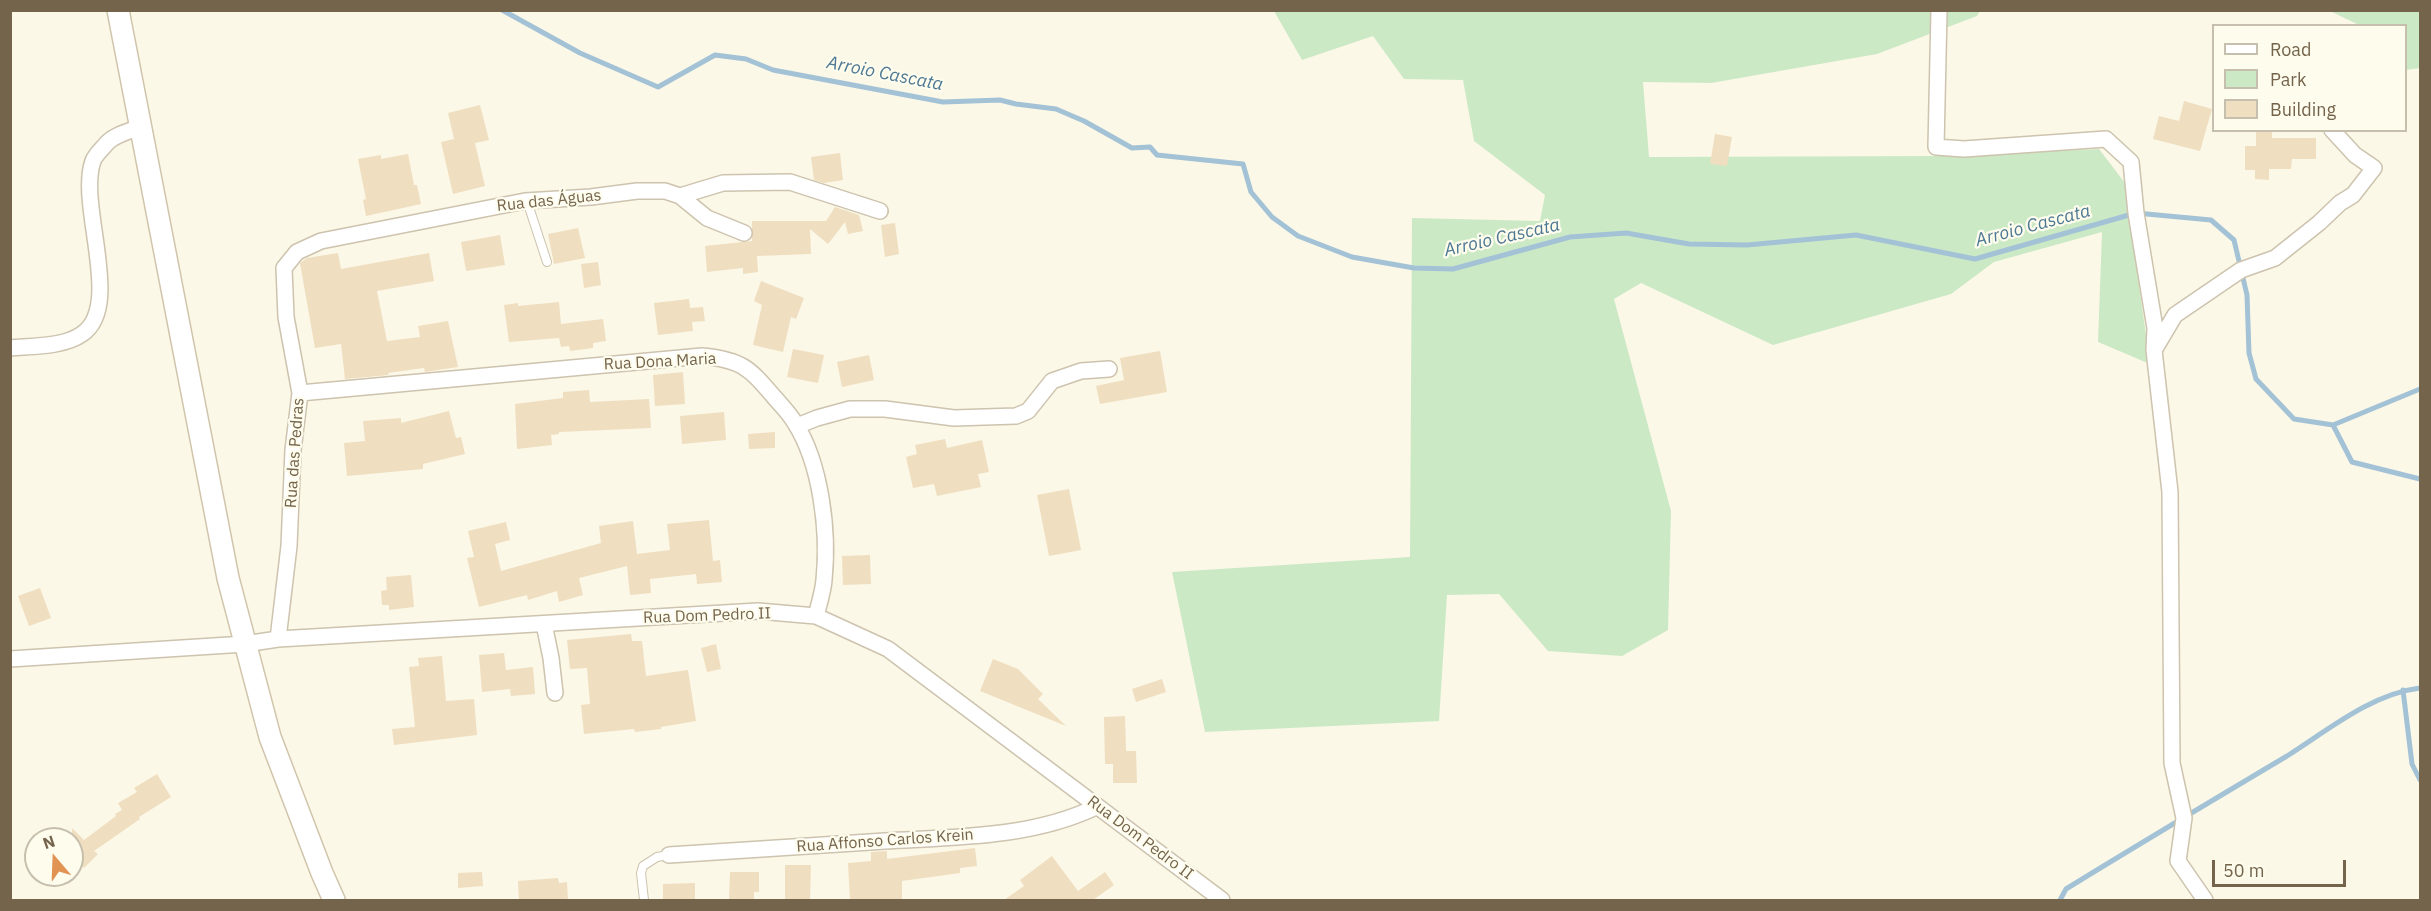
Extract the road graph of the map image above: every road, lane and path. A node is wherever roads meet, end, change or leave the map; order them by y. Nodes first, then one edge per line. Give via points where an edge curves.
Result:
1 (118, 10) edge
2 (1939, 11) edge
3 (140, 127) junction
4 (2334, 132) edge
5 (680, 196) junction
6 (527, 201) junction
7 (880, 211) dead end
8 (744, 233) dead end
9 (547, 262) dead end
10 (284, 268) joint
11 (10, 348) edge
12 (2154, 350) junction
13 (1109, 369) dead end
14 (300, 393) junction
15 (797, 426) junction
16 (816, 616) junction
17 (544, 624) junction
18 (278, 639) junction
19 (245, 644) junction
20 (10, 659) edge
21 (555, 693) dead end
22 (1096, 807) junction
23 (669, 855) joint
24 (334, 900) edge
25 (644, 900) edge
26 (1222, 900) edge
27 (2205, 900) edge

1 - 3 main road
2 - 12 street via 1936,147 1964,149 2106,139 2131,162 2155,328
3 - 11 street via 109,141 93,160 90,184 100,285 91,328 66,341
3 - 19 main road via 228,578
4 - 12 street via 2355,155 2374,168 2353,195 2275,258 2241,270 2175,315
5 - 6 street, Rua das Águas via 665,191 637,191
5 - 7 street via 723,183 790,183
5 - 8 street, Rua das Águas via 707,218
6 - 9 lane
6 - 10 street, Rua das Águas via 321,241 297,252
10 - 14 street, Rua das Pedras via 286,317
12 - 27 street via 2170,492 2172,763 2184,818 2178,861
13 - 15 street via 1081,371 1052,381 1029,411 1016,416 954,418 885,409 850,410
14 - 15 street, Rua Dona Maria via 702,356 728,358 746,367
14 - 18 street, Rua das Pedras
15 - 16 street, Rua Dona Maria via 813,463 823,519 824,580
16 - 17 street, Rua Dom Pedro II via 758,611
16 - 22 street, Rua Dom Pedro II via 888,649
17 - 18 street, Rua Dom Pedro II
17 - 21 street
18 - 19 street, Rua Dom Pedro II
19 - 20 street, Rua Dom Pedro II
19 - 24 main road via 270,737
22 - 23 street, Rua Affonso Carlos Krein via 1047,825 983,835
22 - 26 street, Rua Dom Pedro II
23 - 25 lane via 657,857 643,867

